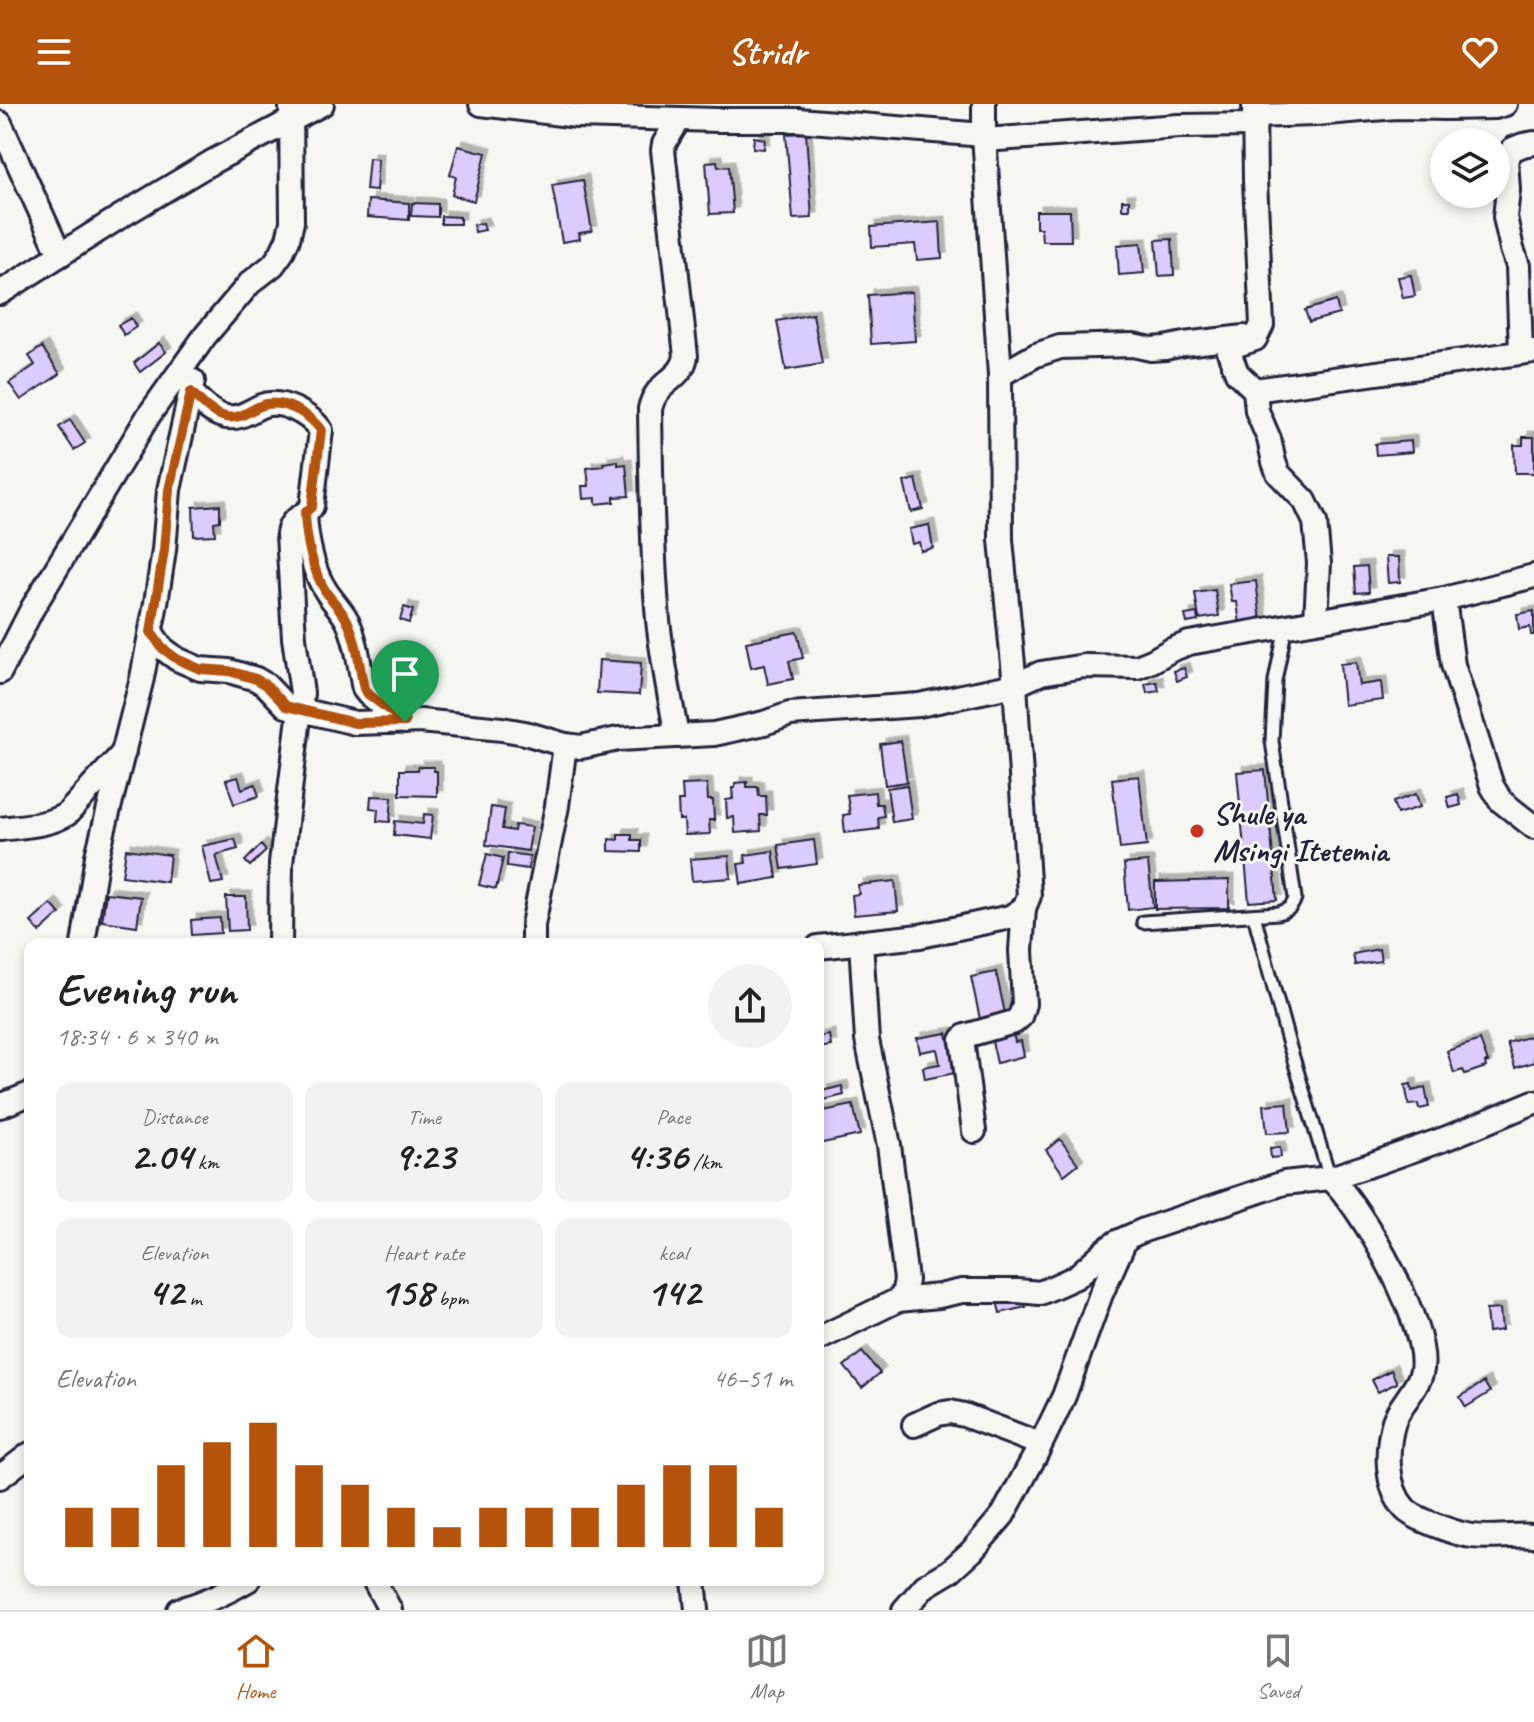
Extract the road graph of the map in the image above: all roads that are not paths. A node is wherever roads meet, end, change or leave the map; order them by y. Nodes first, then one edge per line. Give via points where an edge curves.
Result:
1 (322, 104) edge
2 (481, 104) edge
3 (984, 104) edge
4 (1505, 104) edge
5 (1447, 106) edge
6 (291, 112) edge
7 (1255, 115) edge
8 (679, 119) junction
9 (0, 123) edge
10 (984, 138) junction
11 (1534, 143) edge
12 (60, 255) junction
13 (0, 293) edge
14 (1258, 335) junction
15 (205, 336) junction
16 (1527, 352) edge
17 (1000, 375) junction
18 (1255, 390) junction
19 (191, 392) junction
20 (305, 513) junction
21 (1534, 576) edge
22 (1444, 599) junction
23 (1316, 620) junction
24 (1286, 626) junction
25 (151, 632) junction
26 (0, 672) edge
27 (1015, 685) junction
28 (301, 710) junction
29 (405, 722) junction
30 (677, 736) junction
31 (565, 745) junction
32 (125, 751) junction
33 (1534, 827) edge
34 (0, 829) edge
35 (1024, 908) junction
36 (1254, 915) junction
37 (1143, 922) dead end
38 (84, 938) edge
39 (283, 938) edge
40 (533, 938) edge
41 (861, 942) junction
42 (824, 946) edge
43 (24, 1096) edge
44 (1534, 1102) edge
45 (0, 1106) edge
46 (974, 1131) dead end
47 (1330, 1178) junction
48 (1126, 1238) junction
49 (898, 1300) junction
50 (824, 1336) edge
51 (914, 1425) dead end
52 (1040, 1444) junction
53 (24, 1459) edge
54 (0, 1477) edge
55 (1534, 1536) edge
56 (238, 1586) edge
57 (377, 1586) edge
58 (695, 1586) edge
59 (179, 1610) edge
60 (390, 1610) edge
61 (697, 1610) edge
62 (904, 1610) edge

1 - 6 street
2 - 8 street via 577,116
3 - 10 street
4 - 5 street
5 - 7 street
6 - 12 street
6 - 15 street via 288,239 273,265 250,283
7 - 10 street via 1103,133
7 - 14 street via 1262,325
8 - 10 street via 798,120
8 - 30 street via 663,150 686,356 683,368 656,392 650,409 658,620
9 - 12 street
10 - 17 street
11 - 16 street via 1513,149 1506,159 1505,217 1518,266
12 - 13 street
14 - 17 street via 1151,349 1060,347
14 - 18 street via 1229,352 1237,373
15 - 19 street
15 - 26 street via 149,415
16 - 18 street
17 - 27 street via 1001,540
18 - 23 street via 1278,473 1305,501 1315,522
19 - 20 street via 207,408 227,417 278,405 296,409 316,424 321,430 312,506
19 - 25 street via 169,490
20 - 28 street via 289,525 288,534
20 - 29 street via 311,555 323,588 347,619 364,689
21 - 22 street
22 - 23 street
22 - 33 street via 1453,665 1492,786 1501,801
23 - 24 street
24 - 27 street via 1189,643 1137,667 1084,666 1041,673
24 - 36 lane via 1275,681 1272,741 1295,898 1290,909
25 - 28 street via 177,659 200,669 256,679 286,706
25 - 32 street
27 - 30 street via 919,705 790,714 714,734
27 - 35 street via 1029,896
28 - 29 street via 355,723
28 - 39 street via 281,863
29 - 31 street via 512,730
30 - 31 street
31 - 40 street
32 - 34 street via 67,814 39,825
32 - 38 street via 97,856
35 - 41 street via 1010,917 920,936
35 - 46 street via 1020,1017 962,1040
36 - 37 lane
36 - 47 lane
41 - 42 street
41 - 49 street via 867,1040 889,1145 906,1280
43 - 45 street
44 - 47 street
47 - 48 street via 1284,1183
47 - 55 street via 1346,1194 1382,1253 1420,1339 1422,1371 1398,1411 1390,1439 1393,1487 1402,1505 1409,1513 1468,1536
48 - 49 street via 1076,1277 1040,1293 962,1291
48 - 52 street
49 - 50 street
51 - 52 street via 950,1412
52 - 62 street via 1003,1515 972,1551 925,1586
53 - 54 street
56 - 59 street
57 - 60 street
58 - 61 street

